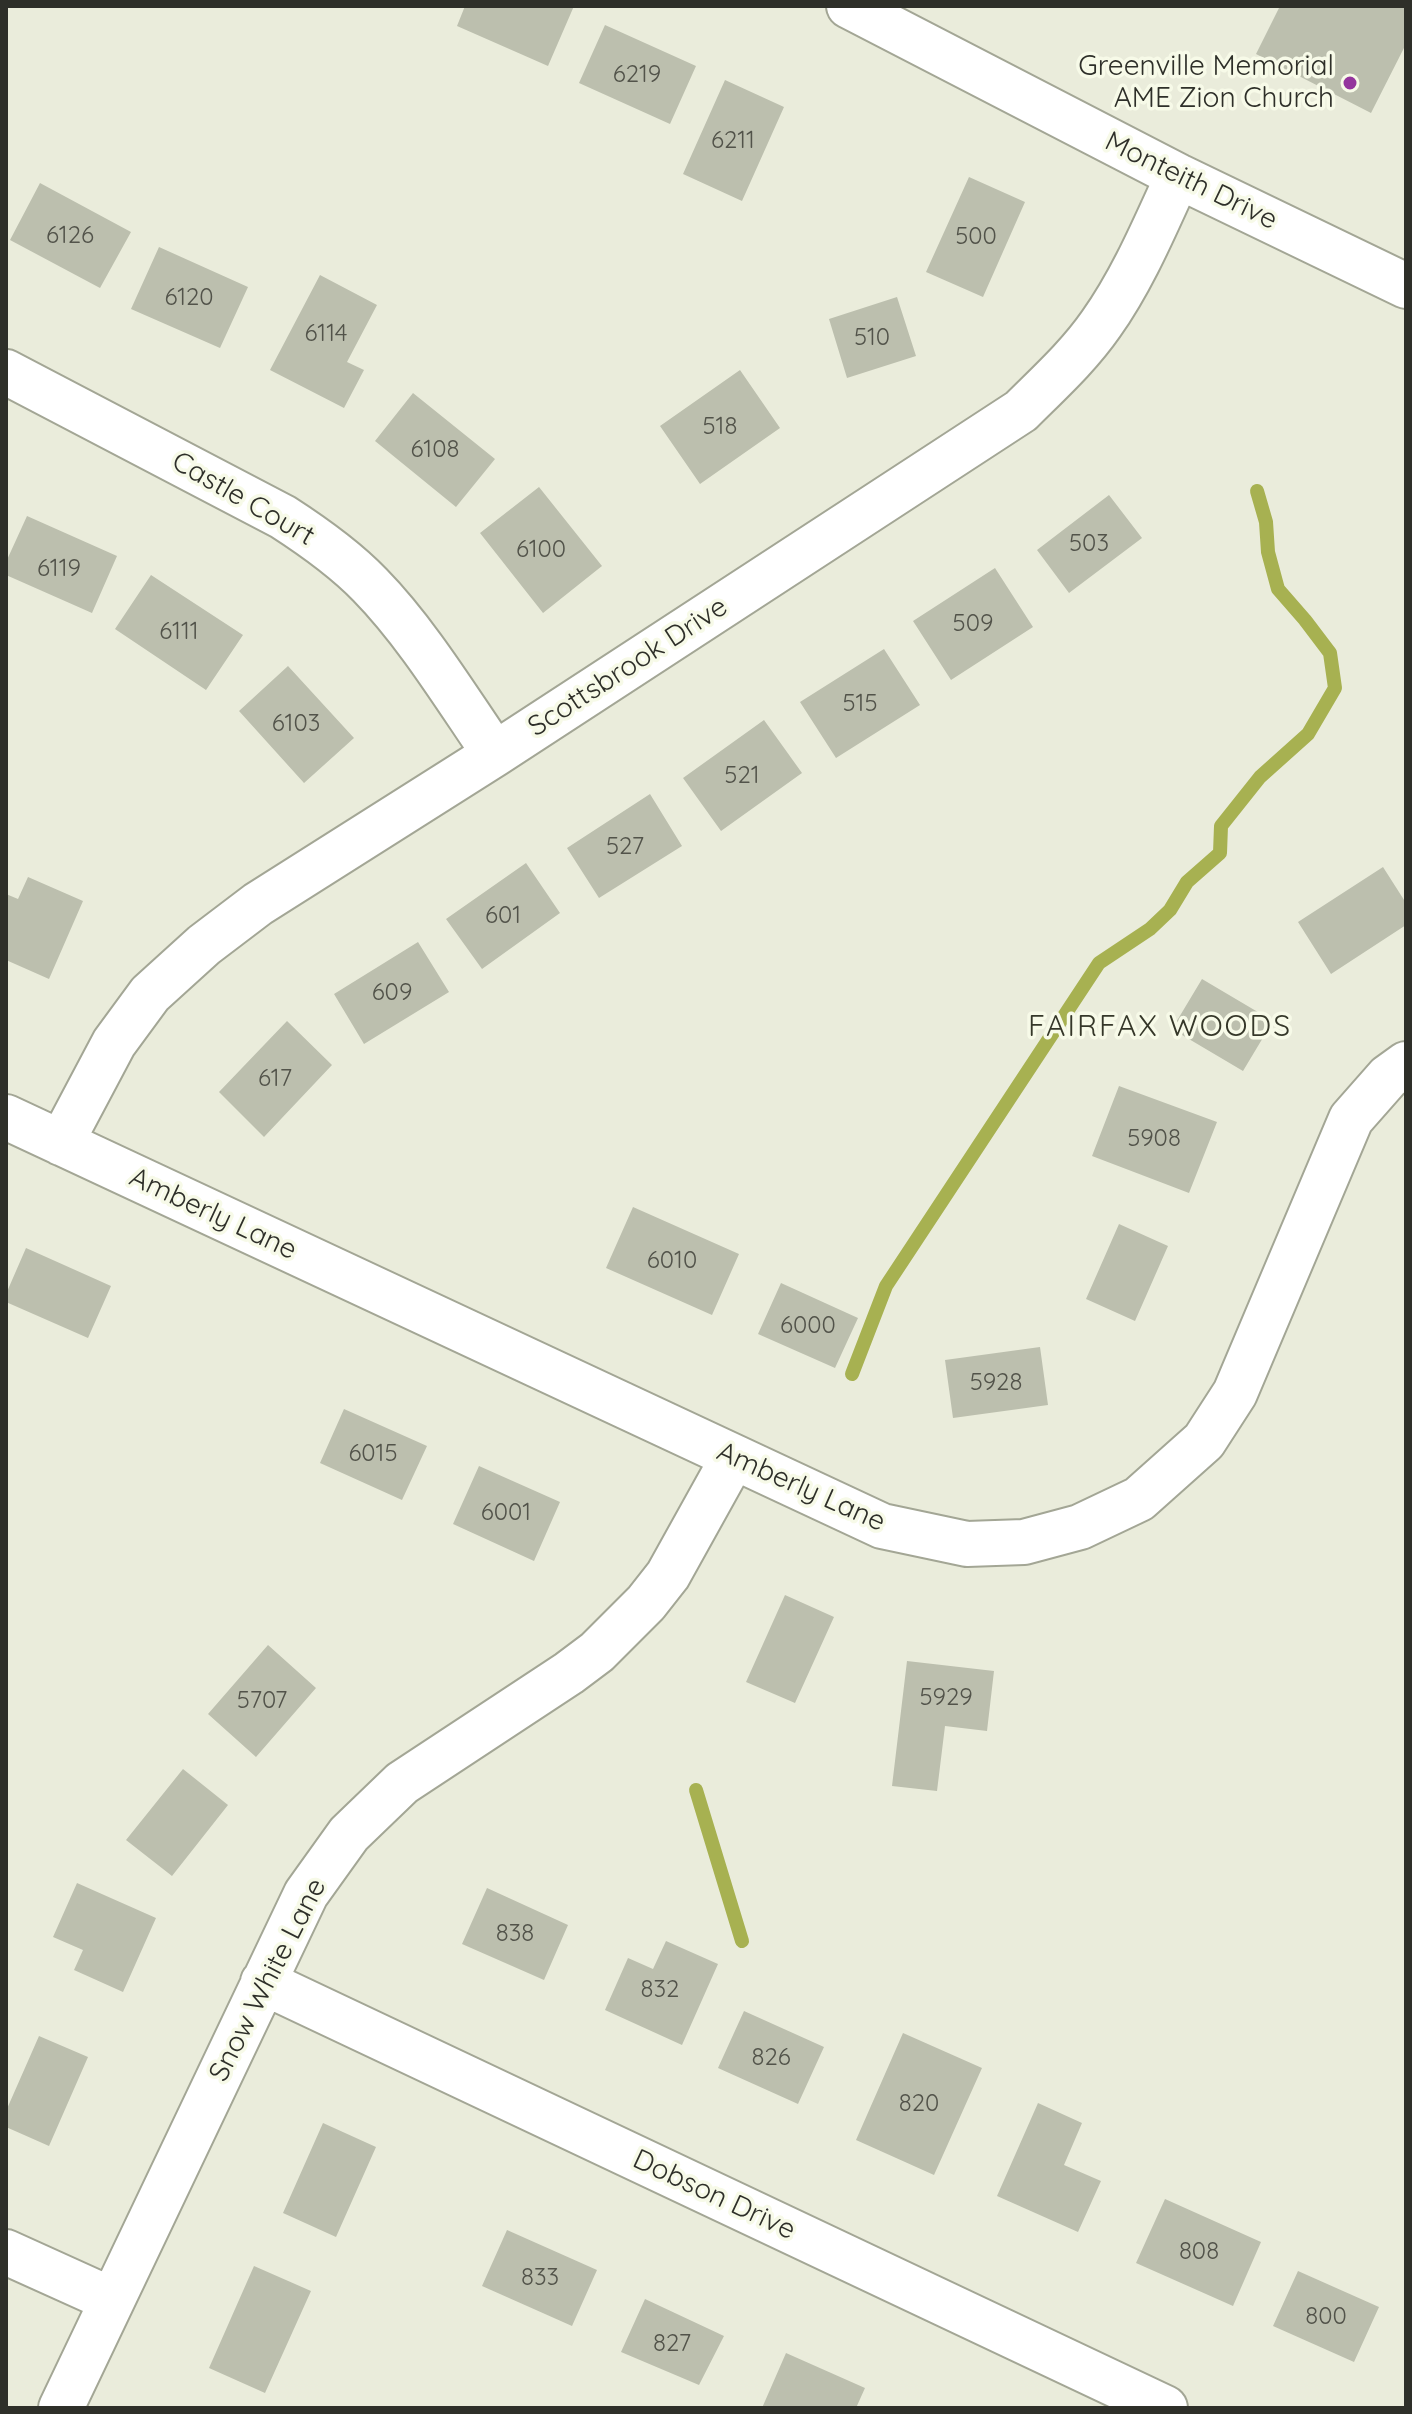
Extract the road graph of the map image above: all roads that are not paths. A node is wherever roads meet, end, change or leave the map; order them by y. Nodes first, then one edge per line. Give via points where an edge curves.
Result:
1 (849, 6) edge
2 (1178, 176) junction
3 (1406, 286) edge
4 (6, 372) edge
5 (495, 754) junction
6 (1406, 1064) edge
7 (6, 1117) edge
8 (61, 1143) junction
9 (733, 1458) junction
10 (263, 1982) junction
11 (6, 2252) edge
12 (112, 2300) junction
13 (61, 2408) edge
14 (1165, 2408) edge

1 - 2 street, Monteith Drive
2 - 3 street, Monteith Drive
2 - 5 street, Scottsbrook Drive via 1143,254 1102,323 1021,411
4 - 5 street, Castle Court via 314,537 394,611
5 - 8 street, Scottsbrook Drive via 258,904 204,945 150,994 114,1043
6 - 9 street, Amberly Lane via 1351,1119 1235,1393 1204,1441 1139,1499 1080,1527 1024,1542 967,1544 882,1526
7 - 8 street, Amberly Lane
8 - 9 street, Amberly Lane
9 - 10 street, Snow White Lane via 668,1575 597,1652 402,1783 349,1834 306,1894
10 - 12 street, Snow White Lane
10 - 14 street, Dobson Drive
11 - 12 street
12 - 13 street, Snow White Lane

